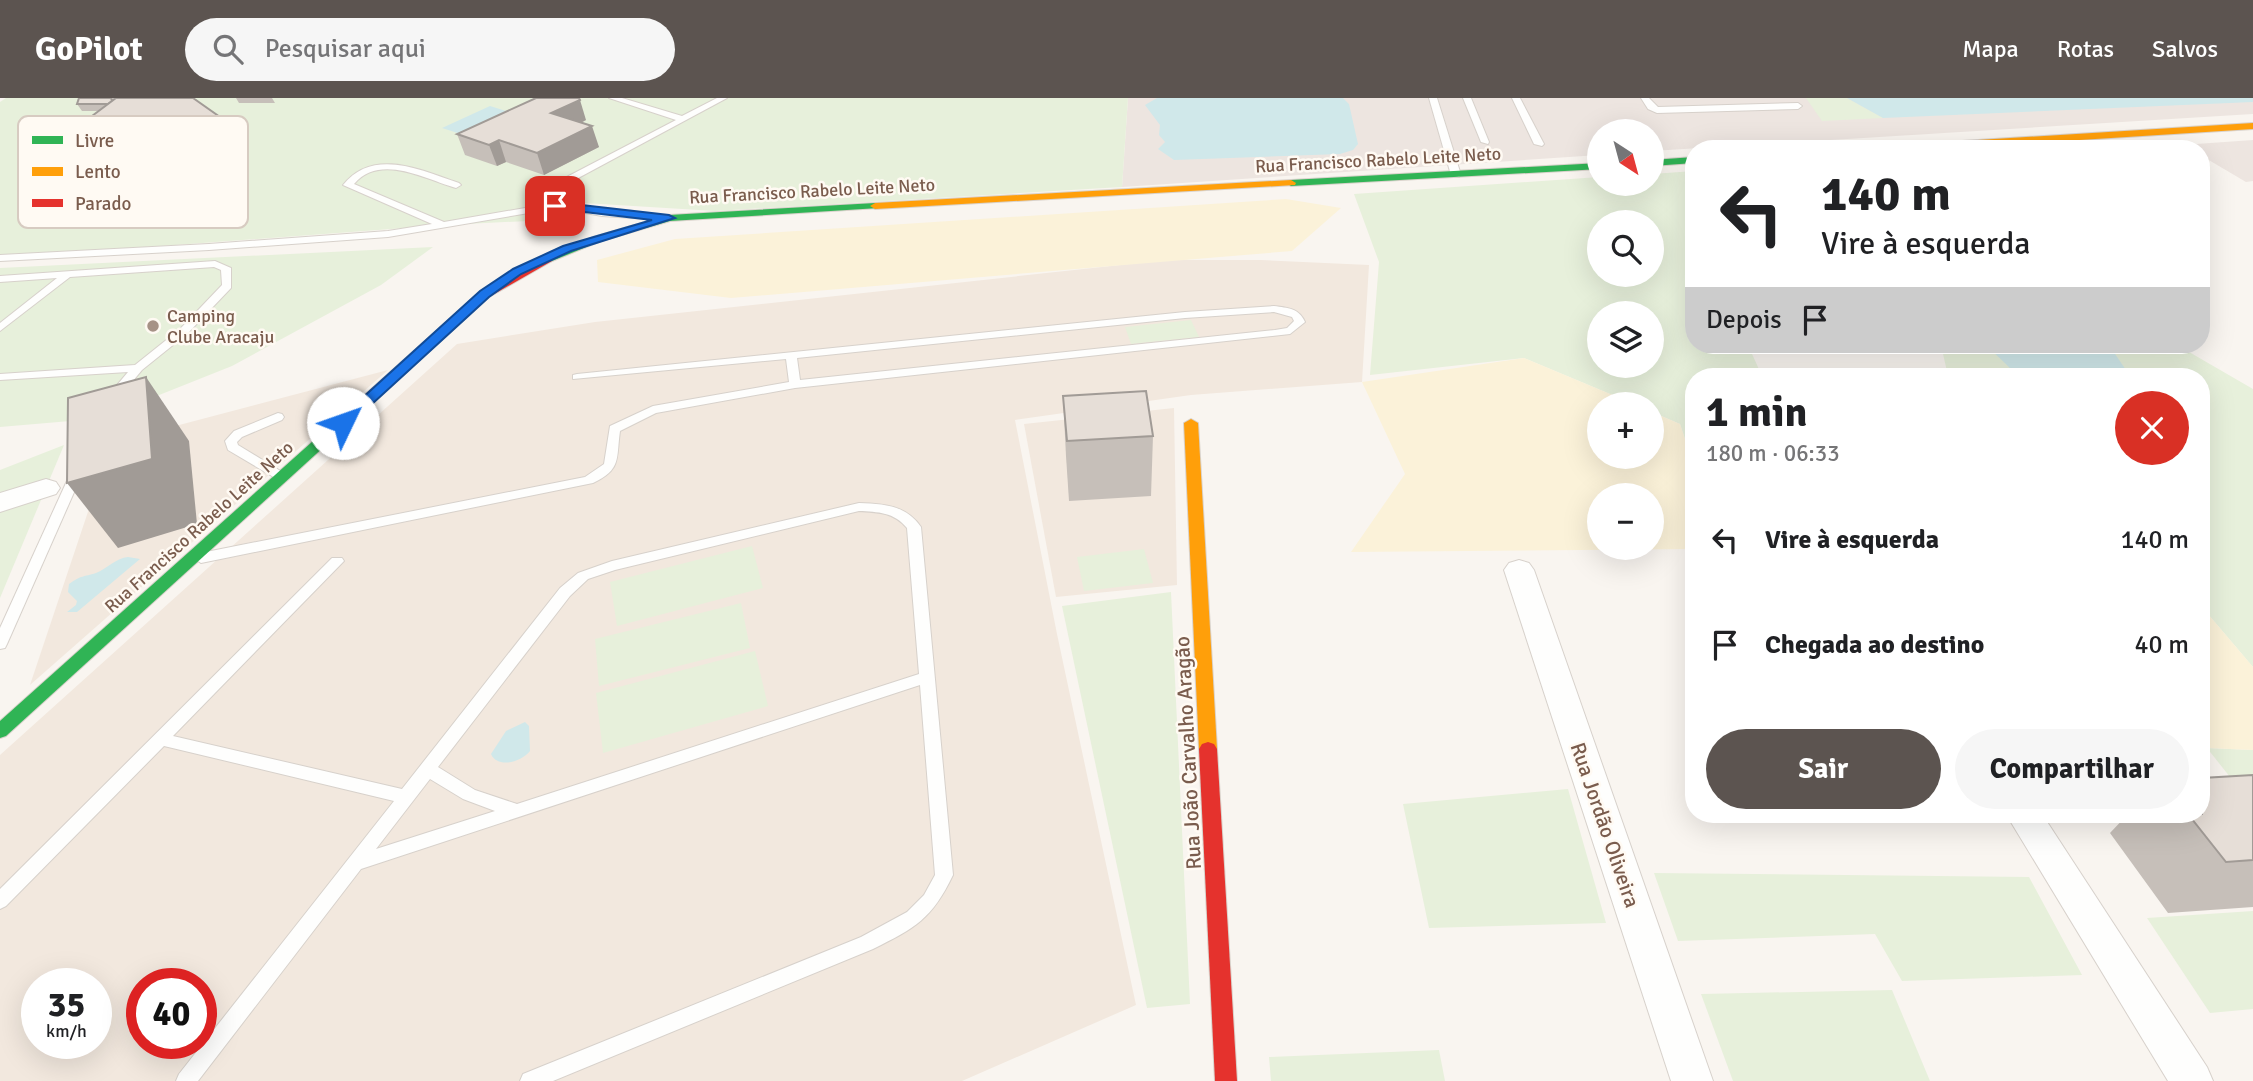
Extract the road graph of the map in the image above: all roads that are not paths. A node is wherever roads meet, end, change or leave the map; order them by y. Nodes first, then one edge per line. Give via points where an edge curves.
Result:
1 (613, 98) edge
2 (723, 98) edge
3 (1433, 98) edge
4 (1467, 98) edge
5 (1516, 98) edge
6 (1645, 98) edge
7 (1791, 98) edge
8 (683, 119) junction
9 (2253, 126) edge
10 (2027, 140) edge
11 (1485, 142) dead end
12 (1539, 144) dead end
13 (1685, 161) edge
14 (1664, 162) edge
15 (1587, 167) edge
16 (1456, 175) junction
17 (456, 185) dead end
18 (555, 206) junction
19 (669, 218) junction
20 (445, 225) junction
21 (0, 258) edge
22 (66, 276) junction
23 (0, 279) edge
24 (0, 328) edge
25 (791, 354) junction
26 (138, 368) junction
27 (0, 377) edge
28 (577, 377) dead end
29 (795, 384) junction
30 (102, 410) edge
31 (278, 417) dead end
32 (1191, 423) dead end
33 (81, 460) edge
34 (282, 478) junction
35 (46, 488) dead end
36 (0, 503) edge
37 (193, 559) junction
38 (337, 561) dead end
39 (1519, 570) dead end
40 (0, 644) edge
41 (927, 677) junction
42 (0, 731) edge
43 (160, 740) junction
44 (428, 768) junction
45 (406, 797) junction
46 (515, 810) junction
47 (2029, 823) edge
48 (355, 863) junction
49 (0, 901) edge
50 (187, 1081) edge
51 (530, 1081) edge
52 (1226, 1081) edge
53 (1692, 1081) edge
54 (2192, 1081) edge

1 - 8 lane
2 - 8 lane
3 - 16 lane
4 - 11 lane
5 - 12 lane
6 - 7 lane via 1657,110 1800,109
8 - 18 lane via 549,192 547,200
9 - 10 street
13 - 14 street
15 - 16 street, Rua Francisco Rabelo Leite Neto
16 - 19 street, Rua Francisco Rabelo Leite Neto
17 - 20 lane via 392,165 359,174 348,185
18 - 19 lane
18 - 20 lane
19 - 34 street, Rua Francisco Rabelo Leite Neto via 567,248 517,272 485,294
20 - 21 lane via 244,245
22 - 23 lane
22 - 24 lane
22 - 26 lane via 215,264 226,268 227,286 184,331
25 - 28 lane
25 - 29 lane
25 - 29 lane via 1261,310 1289,311 1300,322 1290,331 1275,333
26 - 27 lane
26 - 30 lane
29 - 37 lane via 653,410 629,420 614,429 609,470 588,480
31 - 34 lane via 231,441 239,453
32 - 52 street, Rua João Carvalho Aragão
33 - 40 lane
34 - 37 street, Rua Francisco Rabelo Leite Neto
35 - 36 street
37 - 42 street, Rua Francisco Rabelo Leite Neto
38 - 43 lane
39 - 53 street, Rua Jordão Oliveira
41 - 44 lane via 914,527 905,514 859,507 647,556 583,576 565,592
41 - 46 lane
41 - 51 lane via 944,876 935,897 911,921 867,943
43 - 45 lane
43 - 49 lane
44 - 45 lane
44 - 46 lane via 471,798
45 - 48 lane
46 - 48 lane
47 - 54 street
48 - 50 lane

